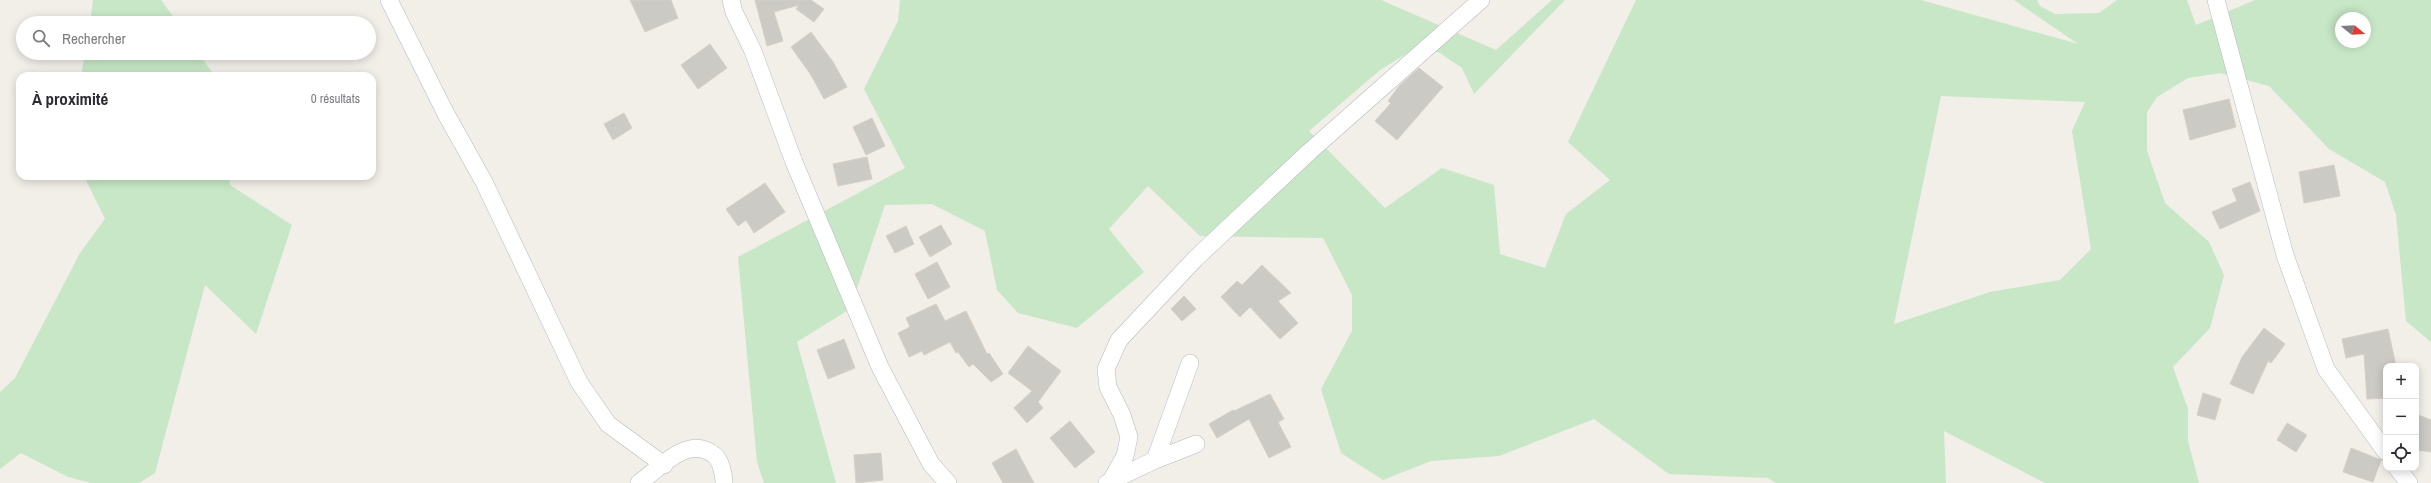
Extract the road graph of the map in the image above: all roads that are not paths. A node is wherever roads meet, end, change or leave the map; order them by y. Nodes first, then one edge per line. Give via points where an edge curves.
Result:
1 (389, 0) edge
2 (731, 0) edge
3 (1481, 0) edge
4 (2216, 0) edge
5 (1190, 363) dead end
6 (1196, 444) dead end
7 (2383, 448) edge
8 (1155, 460) junction
9 (664, 464) junction
10 (2400, 471) edge
11 (1109, 482) edge
12 (639, 483) edge
13 (724, 483) edge
14 (948, 483) edge
15 (2409, 483) edge

1 - 9 street via 446,114 484,182 579,382 608,424
2 - 14 street via 753,51 794,162 880,367 931,464
3 - 11 street via 1320,142 1195,259 1119,340 1106,369 1108,387 1122,415 1129,437 1126,456
4 - 7 street via 2285,255 2326,369
5 - 8 street
6 - 8 street
8 - 11 street
9 - 12 street
9 - 13 street via 682,450 706,448 718,458
10 - 15 street

